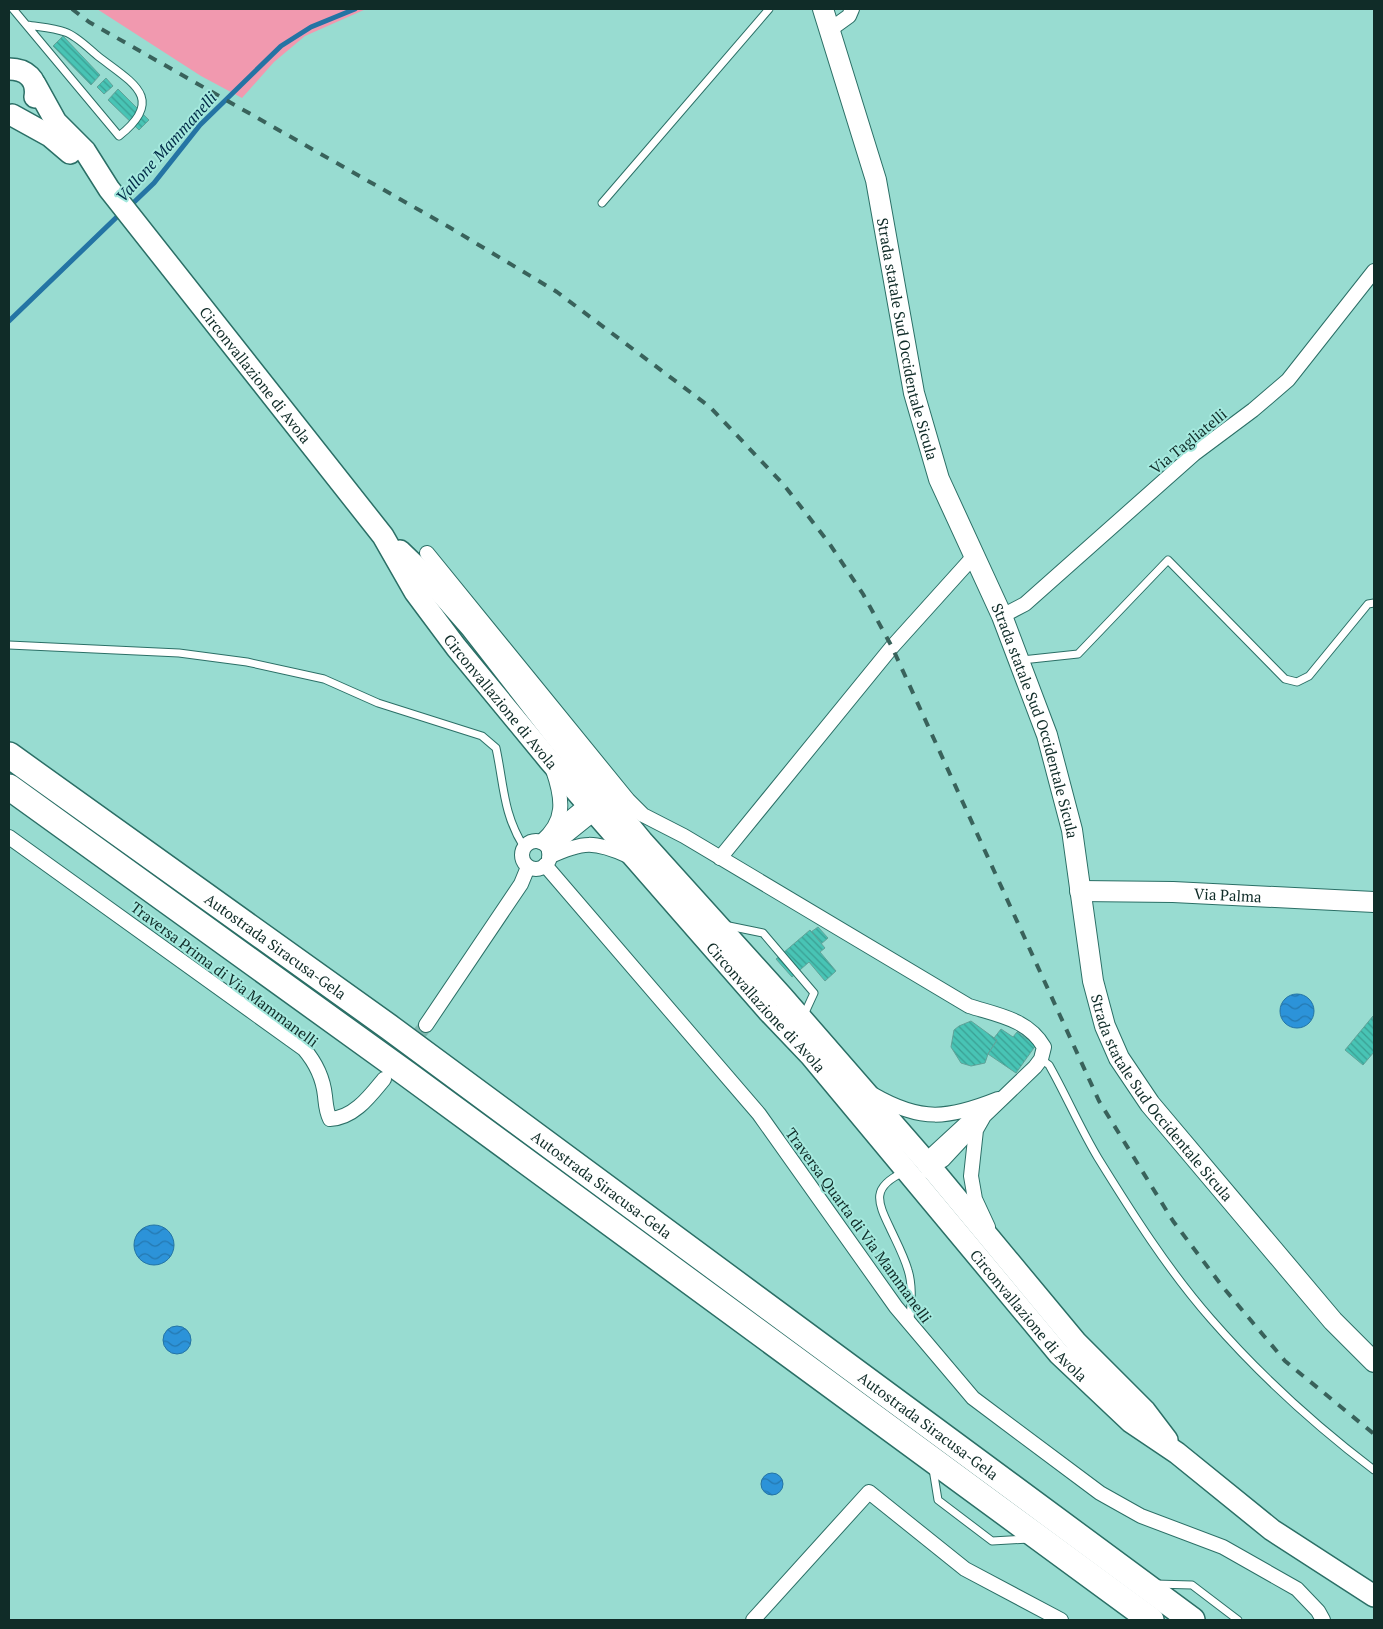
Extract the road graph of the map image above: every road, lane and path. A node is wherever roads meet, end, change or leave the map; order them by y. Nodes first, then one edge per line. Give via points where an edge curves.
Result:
1 (13, 9) edge
2 (770, 9) edge
3 (824, 9) edge
4 (852, 9) edge
5 (27, 25) junction
6 (831, 29) junction
7 (19, 70) edge
8 (10, 115) edge
9 (109, 189) junction
10 (602, 203) dead end
11 (1374, 271) edge
12 (383, 536) junction
13 (427, 553) dead end
14 (974, 556) junction
15 (1374, 603) edge
16 (1002, 616) junction
17 (9, 645) edge
18 (1019, 661) junction
19 (9, 755) edge
20 (549, 760) junction
21 (9, 787) edge
22 (598, 802) junction
23 (554, 831) junction
24 (9, 837) edge
25 (524, 847) junction
26 (546, 854) junction
27 (720, 858) junction
28 (634, 859) junction
29 (528, 867) junction
30 (1080, 891) junction
31 (1374, 902) edge
32 (714, 922) junction
33 (802, 1019) junction
34 (426, 1026) tunnel mouth
35 (1041, 1058) junction
36 (384, 1079) tunnel mouth
37 (861, 1088) junction
38 (986, 1110) junction
39 (928, 1166) junction
40 (906, 1169) junction
41 (924, 1191) junction
42 (997, 1248) junction
43 (910, 1323) junction
44 (1374, 1362) edge
45 (1177, 1453) junction
46 (1374, 1470) edge
47 (1143, 1584) junction
48 (1374, 1596) edge
49 (753, 1620) edge
50 (1061, 1620) edge
51 (1151, 1620) edge
52 (1192, 1620) edge
53 (1238, 1620) edge
54 (1323, 1620) edge

1 - 5 lane
2 - 10 lane
3 - 6 main road, Strada statale Sud Occidentale Sicula
4 - 6 street
5 - 5 lane via 119,136 136,123 142,110 142,98 134,83 66,32
6 - 14 main road, Strada statale Sud Occidentale Sicula via 876,180 914,392 939,480
7 - 8 main road via 36,91 32,106 20,114
7 - 9 main road via 56,122 85,151
8 - 9 main road via 60,144
9 - 12 main road, Circonvallazione di Avola
11 - 16 street, Via Tagliatelli via 1288,380 1167,478 1024,604
12 - 20 main road, Circonvallazione di Avola via 415,592
12 - 22 main road, Circonvallazione di Avola via 428,578 470,627
13 - 27 street via 628,800 643,815
14 - 16 main road, Strada statale Sud Occidentale Sicula
14 - 27 street via 892,646
15 - 18 lane via 1368,604 1309,676 1297,682 1285,679 1168,560 1078,654
16 - 18 main road, Strada statale Sud Occidentale Sicula
17 - 25 lane via 179,653 247,662 324,679 378,703 482,736 496,748 504,802 512,828
18 - 30 main road, Strada statale Sud Occidentale Sicula via 1047,735 1072,830
19 - 47 highway, Autostrada Siracusa-Gela via 389,1027
20 - 22 main road, Circonvallazione di Avola
20 - 23 street via 560,799
21 - 51 highway, Autostrada Siracusa-Gela via 415,1080
22 - 23 street
22 - 26 street
22 - 28 main road, Circonvallazione di Avola
22 - 32 main road, Circonvallazione di Avola
23 - 26 street
24 - 36 street, Traversa Prima di Via Mammanelli via 304,1049 321,1075 330,1120 352,1112
25 - 26 street via 532,842
25 - 29 street via 522,858
26 - 28 street via 586,843 605,845
26 - 29 street via 537,869
26 - 43 street, Traversa Quarta di Via Mammanelli via 759,1114
27 - 35 street via 969,1006 1018,1021 1036,1034 1044,1047
28 - 40 main road, Circonvallazione di Avola via 811,1056
29 - 34 street via 521,884
30 - 31 main road, Via Palma
30 - 44 main road, Strada statale Sud Occidentale Sicula via 1093,982 1105,1026 1119,1058 1156,1112 1333,1321
32 - 33 main road, Circonvallazione di Avola
32 - 33 lane via 764,933 814,993
33 - 37 main road, Circonvallazione di Avola
35 - 38 street
35 - 46 lane via 1049,1064 1097,1156 1173,1271 1210,1319 1295,1403
37 - 38 street via 899,1108 929,1116
37 - 39 main road, Circonvallazione di Avola
38 - 39 street via 943,1160
38 - 42 street via 976,1130 971,1176 976,1198
39 - 40 street
39 - 41 street
39 - 42 main road, Circonvallazione di Avola
40 - 41 main road, Circonvallazione di Avola
40 - 43 lane via 884,1187 879,1198 881,1213 909,1272
41 - 45 main road, Circonvallazione di Avola via 1059,1354 1131,1422
42 - 45 main road, Circonvallazione di Avola via 1076,1342 1145,1411
43 - 54 street, Traversa Quarta di Via Mammanelli via 973,1398 1100,1493 1141,1516 1222,1547 1289,1584 1318,1611
45 - 48 main road, Circonvallazione di Avola via 1272,1530
47 - 52 highway, Autostrada Siracusa-Gela
47 - 53 lane via 1192,1585
49 - 50 street via 869,1492 965,1569

